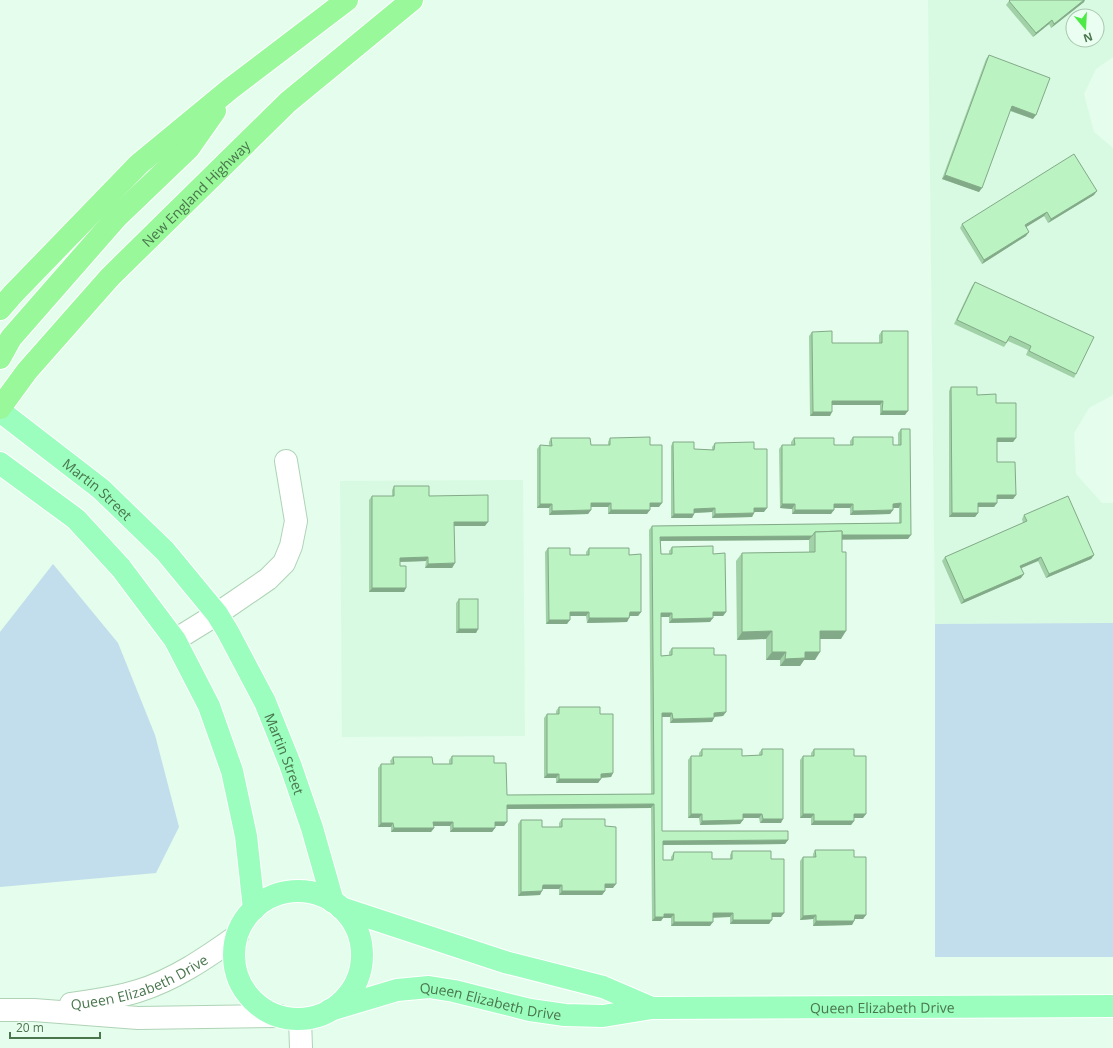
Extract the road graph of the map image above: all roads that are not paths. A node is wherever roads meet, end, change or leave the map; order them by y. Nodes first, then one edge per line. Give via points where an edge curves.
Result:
1 (347, 0) edge
2 (412, 0) edge
3 (230, 89) junction
4 (0, 309) edge
5 (0, 358) edge
6 (0, 408) edge
7 (0, 411) edge
8 (286, 461) dead end
9 (0, 463) edge
10 (216, 614) junction
11 (175, 640) junction
12 (337, 905) junction
13 (254, 909) junction
14 (237, 936) junction
15 (1113, 1006) edge
16 (652, 1008) junction
17 (0, 1010) edge
18 (34, 1010) junction
19 (330, 1010) junction
20 (290, 1018) junction
21 (301, 1048) edge

1 - 3 highway
2 - 6 highway, New England Highway via 288,102 110,277 27,371
3 - 4 highway via 139,164
3 - 5 highway via 189,148 117,216 11,338
7 - 10 main road, Martin Street via 102,489 165,551
8 - 10 street via 296,522 284,563 268,579
9 - 11 main road via 76,519 121,568
10 - 11 street
10 - 12 main road, Martin Street via 265,702 287,757
11 - 13 main road via 209,706 232,771 246,836
12 - 13 main road via 318,895 301,892 284,893 268,899
12 - 16 main road, Queen Elizabeth Drive via 505,962 603,987
12 - 19 main road via 352,921 359,937 362,954 360,971 354,986 344,1000
13 - 14 main road via 246,917
14 - 18 street, Queen Elizabeth Drive via 174,976 138,991 101,1000
14 - 20 main road via 235,970 241,985 259,1006
15 - 16 main road, Queen Elizabeth Drive
16 - 19 main road, Queen Elizabeth Drive via 603,1016 565,1015 530,1010 429,987 397,990
17 - 18 street, Queen Elizabeth Drive
18 - 20 street, Queen Elizabeth Drive via 138,1018
19 - 20 main road via 316,1017
20 - 21 street

